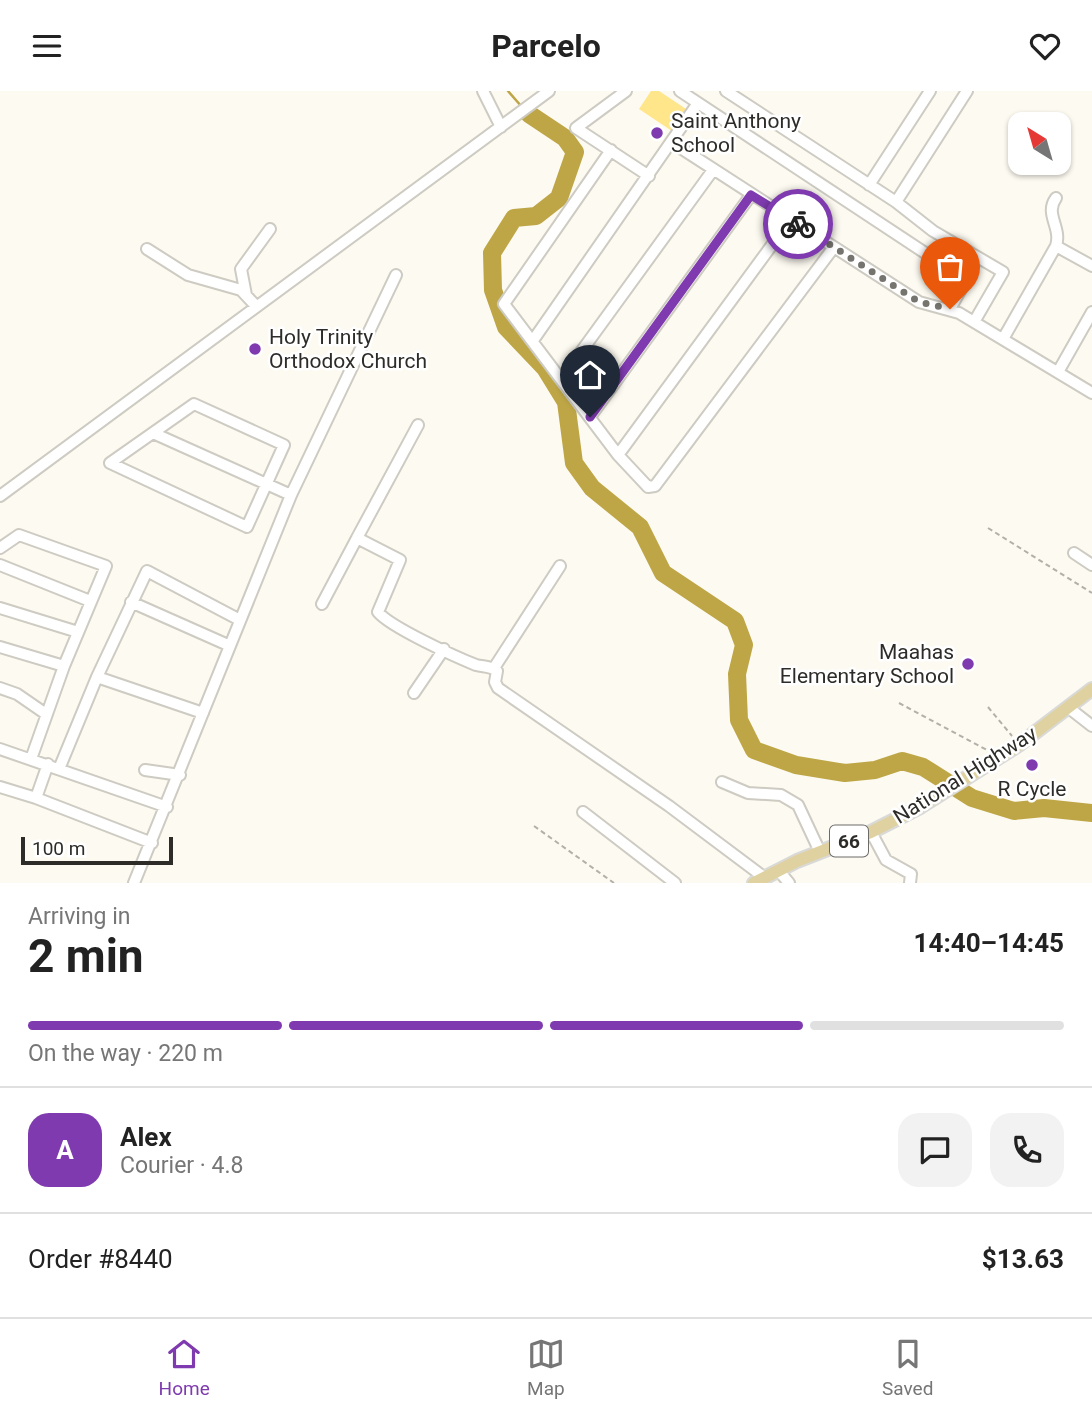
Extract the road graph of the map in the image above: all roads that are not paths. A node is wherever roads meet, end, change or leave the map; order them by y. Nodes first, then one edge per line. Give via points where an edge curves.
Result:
1 (483, 91) edge
2 (549, 91) edge
3 (626, 91) edge
4 (680, 91) edge
5 (726, 91) edge
6 (930, 91) edge
7 (967, 91) edge
8 (698, 103) junction
9 (502, 125) junction
10 (673, 143) junction
11 (611, 150) junction
12 (713, 170) junction
13 (649, 176) junction
14 (869, 184) junction
15 (751, 195) junction
16 (1056, 198) dead end
17 (897, 202) junction
18 (791, 219) junction
19 (270, 229) dead end
20 (1056, 246) junction
21 (834, 247) junction
22 (147, 249) dead end
23 (1092, 266) edge
24 (396, 275) dead end
25 (246, 295) junction
26 (256, 306) junction
27 (950, 309) junction
28 (1092, 312) edge
29 (974, 322) junction
30 (534, 339) junction
31 (1003, 339) junction
32 (1058, 372) junction
33 (562, 378) junction
34 (1092, 393) edge
35 (590, 417) junction
36 (418, 425) dead end
37 (153, 433) junction
38 (618, 455) junction
39 (268, 484) junction
40 (291, 495) junction
41 (0, 496) edge
42 (357, 538) junction
43 (0, 548) edge
44 (1074, 553) dead end
45 (0, 565) edge
46 (1092, 565) edge
47 (560, 566) dead end
48 (90, 601) junction
49 (131, 603) junction
50 (322, 604) dead end
51 (0, 608) edge
52 (238, 619) junction
53 (78, 632) junction
54 (228, 645) junction
55 (0, 647) edge
56 (444, 649) junction
57 (64, 666) junction
58 (494, 668) junction
59 (97, 677) junction
60 (0, 688) edge
61 (1092, 689) edge
62 (414, 693) dead end
63 (1069, 708) junction
64 (203, 713) junction
65 (47, 715) junction
66 (1092, 726) edge
67 (0, 749) edge
68 (31, 759) junction
69 (48, 764) junction
70 (59, 769) junction
71 (145, 769) dead end
72 (180, 775) junction
73 (722, 782) dead end
74 (0, 787) edge
75 (36, 799) junction
76 (167, 807) junction
77 (583, 813) dead end
78 (871, 832) junction
79 (152, 842) junction
80 (820, 852) junction
81 (779, 871) junction
82 (760, 881) edge
83 (134, 883) edge
84 (675, 883) edge
85 (789, 883) edge
86 (909, 883) edge

1 - 9 street
2 - 9 street
3 - 11 street via 576,128
4 - 8 street
5 - 14 street
6 - 14 street
7 - 17 street
8 - 10 street
8 - 27 street via 966,280
9 - 26 street
10 - 12 street
10 - 13 street
11 - 13 street
11 - 30 street via 504,304
12 - 15 street
12 - 33 street
13 - 30 street
14 - 17 street
15 - 18 street
15 - 35 street
16 - 20 street via 1051,214 1058,230
17 - 29 street via 933,231 1003,272
18 - 21 street
18 - 38 street
19 - 25 street via 241,269
20 - 23 street
20 - 31 street
21 - 27 street via 919,302
21 - 38 street via 655,486 648,487
22 - 25 street via 188,275
24 - 40 street
25 - 26 street
26 - 41 street
27 - 29 street
28 - 32 street
29 - 31 street
30 - 33 street
31 - 32 street
32 - 34 street
33 - 35 street
35 - 38 street
36 - 42 street
37 - 39 street
37 - 39 street via 194,404 284,445
37 - 39 street via 110,463 247,527
39 - 40 street
40 - 52 street
42 - 50 street
42 - 56 street via 400,560 378,612
43 - 48 street via 19,535 106,566
44 - 46 street
45 - 48 street
47 - 58 street
48 - 53 street
49 - 52 street via 148,571
49 - 54 street
49 - 59 street
51 - 53 street
52 - 54 street
53 - 57 street
54 - 64 street
55 - 57 street
56 - 58 street
56 - 62 street
57 - 65 street
58 - 82 street via 498,688 658,798
59 - 64 street
59 - 70 street
60 - 65 street
61 - 63 main road, National Highway / 66
63 - 66 street
63 - 78 main road, National Highway / 66 via 941,795
64 - 72 street
65 - 68 street
67 - 68 street
68 - 69 street
69 - 70 street
69 - 75 street
70 - 76 street
71 - 72 street
72 - 76 street
73 - 80 street via 748,793 780,795 798,805
74 - 75 street
75 - 79 street
76 - 79 street
77 - 84 street
78 - 80 main road, National Highway / 66
78 - 86 street via 886,860 911,874
79 - 83 street
80 - 81 main road, National Highway / 66
81 - 82 main road, National Highway / 66
81 - 85 street

